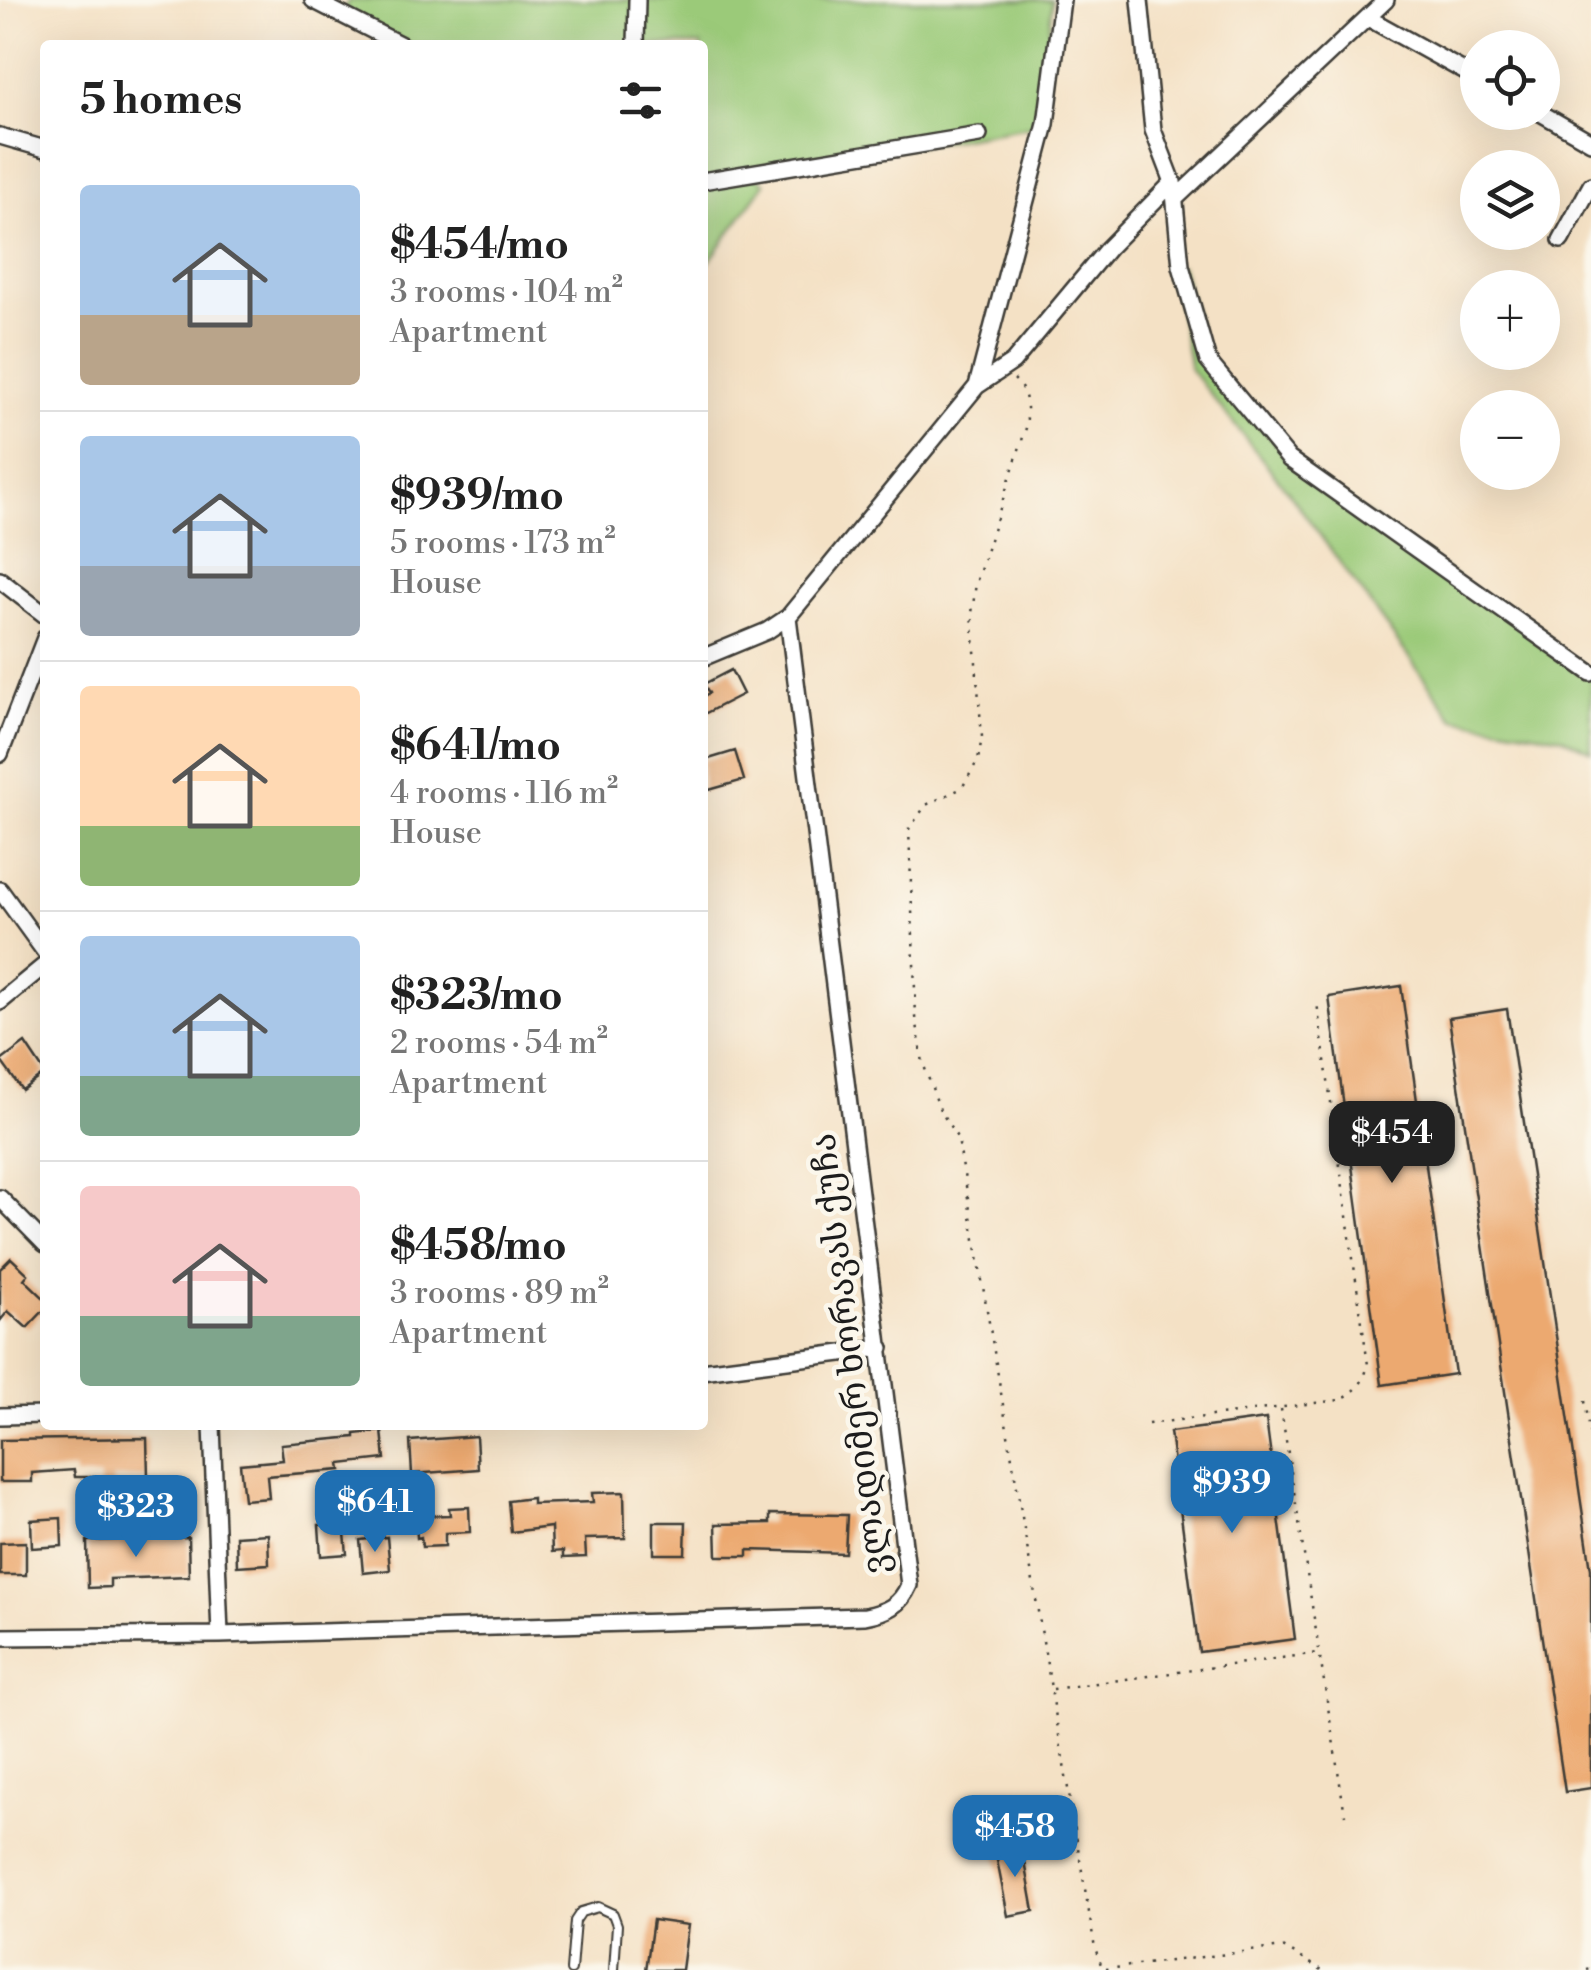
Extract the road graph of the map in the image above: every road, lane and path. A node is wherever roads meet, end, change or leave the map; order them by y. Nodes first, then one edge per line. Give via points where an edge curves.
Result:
1 (313, 0) edge
2 (637, 0) edge
3 (1062, 0) edge
4 (1140, 0) edge
5 (1386, 0) edge
6 (1368, 18) junction
7 (391, 40) edge
8 (636, 40) edge
9 (1460, 69) edge
10 (1560, 124) edge
11 (979, 135) dead end
12 (0, 136) edge
13 (1591, 142) edge
14 (40, 148) edge
15 (708, 180) edge
16 (1172, 182) junction
17 (1591, 186) edge
18 (1175, 200) junction
19 (1560, 240) dead end
20 (1005, 370) junction
21 (977, 386) junction
22 (0, 580) edge
23 (40, 611) edge
24 (788, 617) junction
25 (40, 651) edge
26 (708, 656) edge
27 (1591, 673) edge
28 (0, 754) edge
29 (0, 890) edge
30 (40, 945) edge
31 (40, 969) edge
32 (0, 1002) edge
33 (1316, 1004) dead end
34 (0, 1198) edge
35 (40, 1239) edge
36 (880, 1348) junction
37 (708, 1370) edge
38 (1585, 1400) dead end
39 (1280, 1407) junction
40 (40, 1415) edge
41 (0, 1416) edge
42 (1148, 1424) dead end
43 (212, 1430) edge
44 (1591, 1437) edge
45 (220, 1635) junction
46 (0, 1637) edge
47 (1320, 1652) junction
48 (1052, 1690) junction
49 (1345, 1815) dead end
50 (571, 1970) edge
51 (614, 1970) edge
52 (1102, 1970) edge
53 (1322, 1970) edge

1 - 7 street
2 - 8 street
3 - 21 street via 1046,124
4 - 16 street via 1153,130
5 - 6 street
6 - 9 street
6 - 18 street
10 - 13 street
11 - 15 street
12 - 14 street
16 - 18 street
16 - 20 street
17 - 19 street
18 - 27 street via 1181,266 1208,361 1289,460
20 - 21 street
20 - 48 path via 1020,384 1028,406 976,584 978,760 962,788 926,805 909,829 923,1063 958,1139
21 - 24 street
22 - 23 street
24 - 26 street
24 - 36 street, ვლადიმერ ხორავას ქუჩა
25 - 28 street
29 - 30 street
31 - 32 street
33 - 39 path via 1368,1364 1356,1392 1340,1400
34 - 35 street
36 - 37 street
36 - 45 street, ვლადიმერ ხორავას ქუჩა via 909,1585 889,1610 864,1616
38 - 44 path
39 - 42 path
39 - 47 path
40 - 41 street
43 - 45 street
45 - 46 street, ვლადიმერ ხორავას ქუჩა
47 - 48 path
47 - 49 path
48 - 52 path
50 - 51 lane via 575,1922 581,1912 598,1907 613,1914 617,1926
52 - 53 path via 1283,1948

